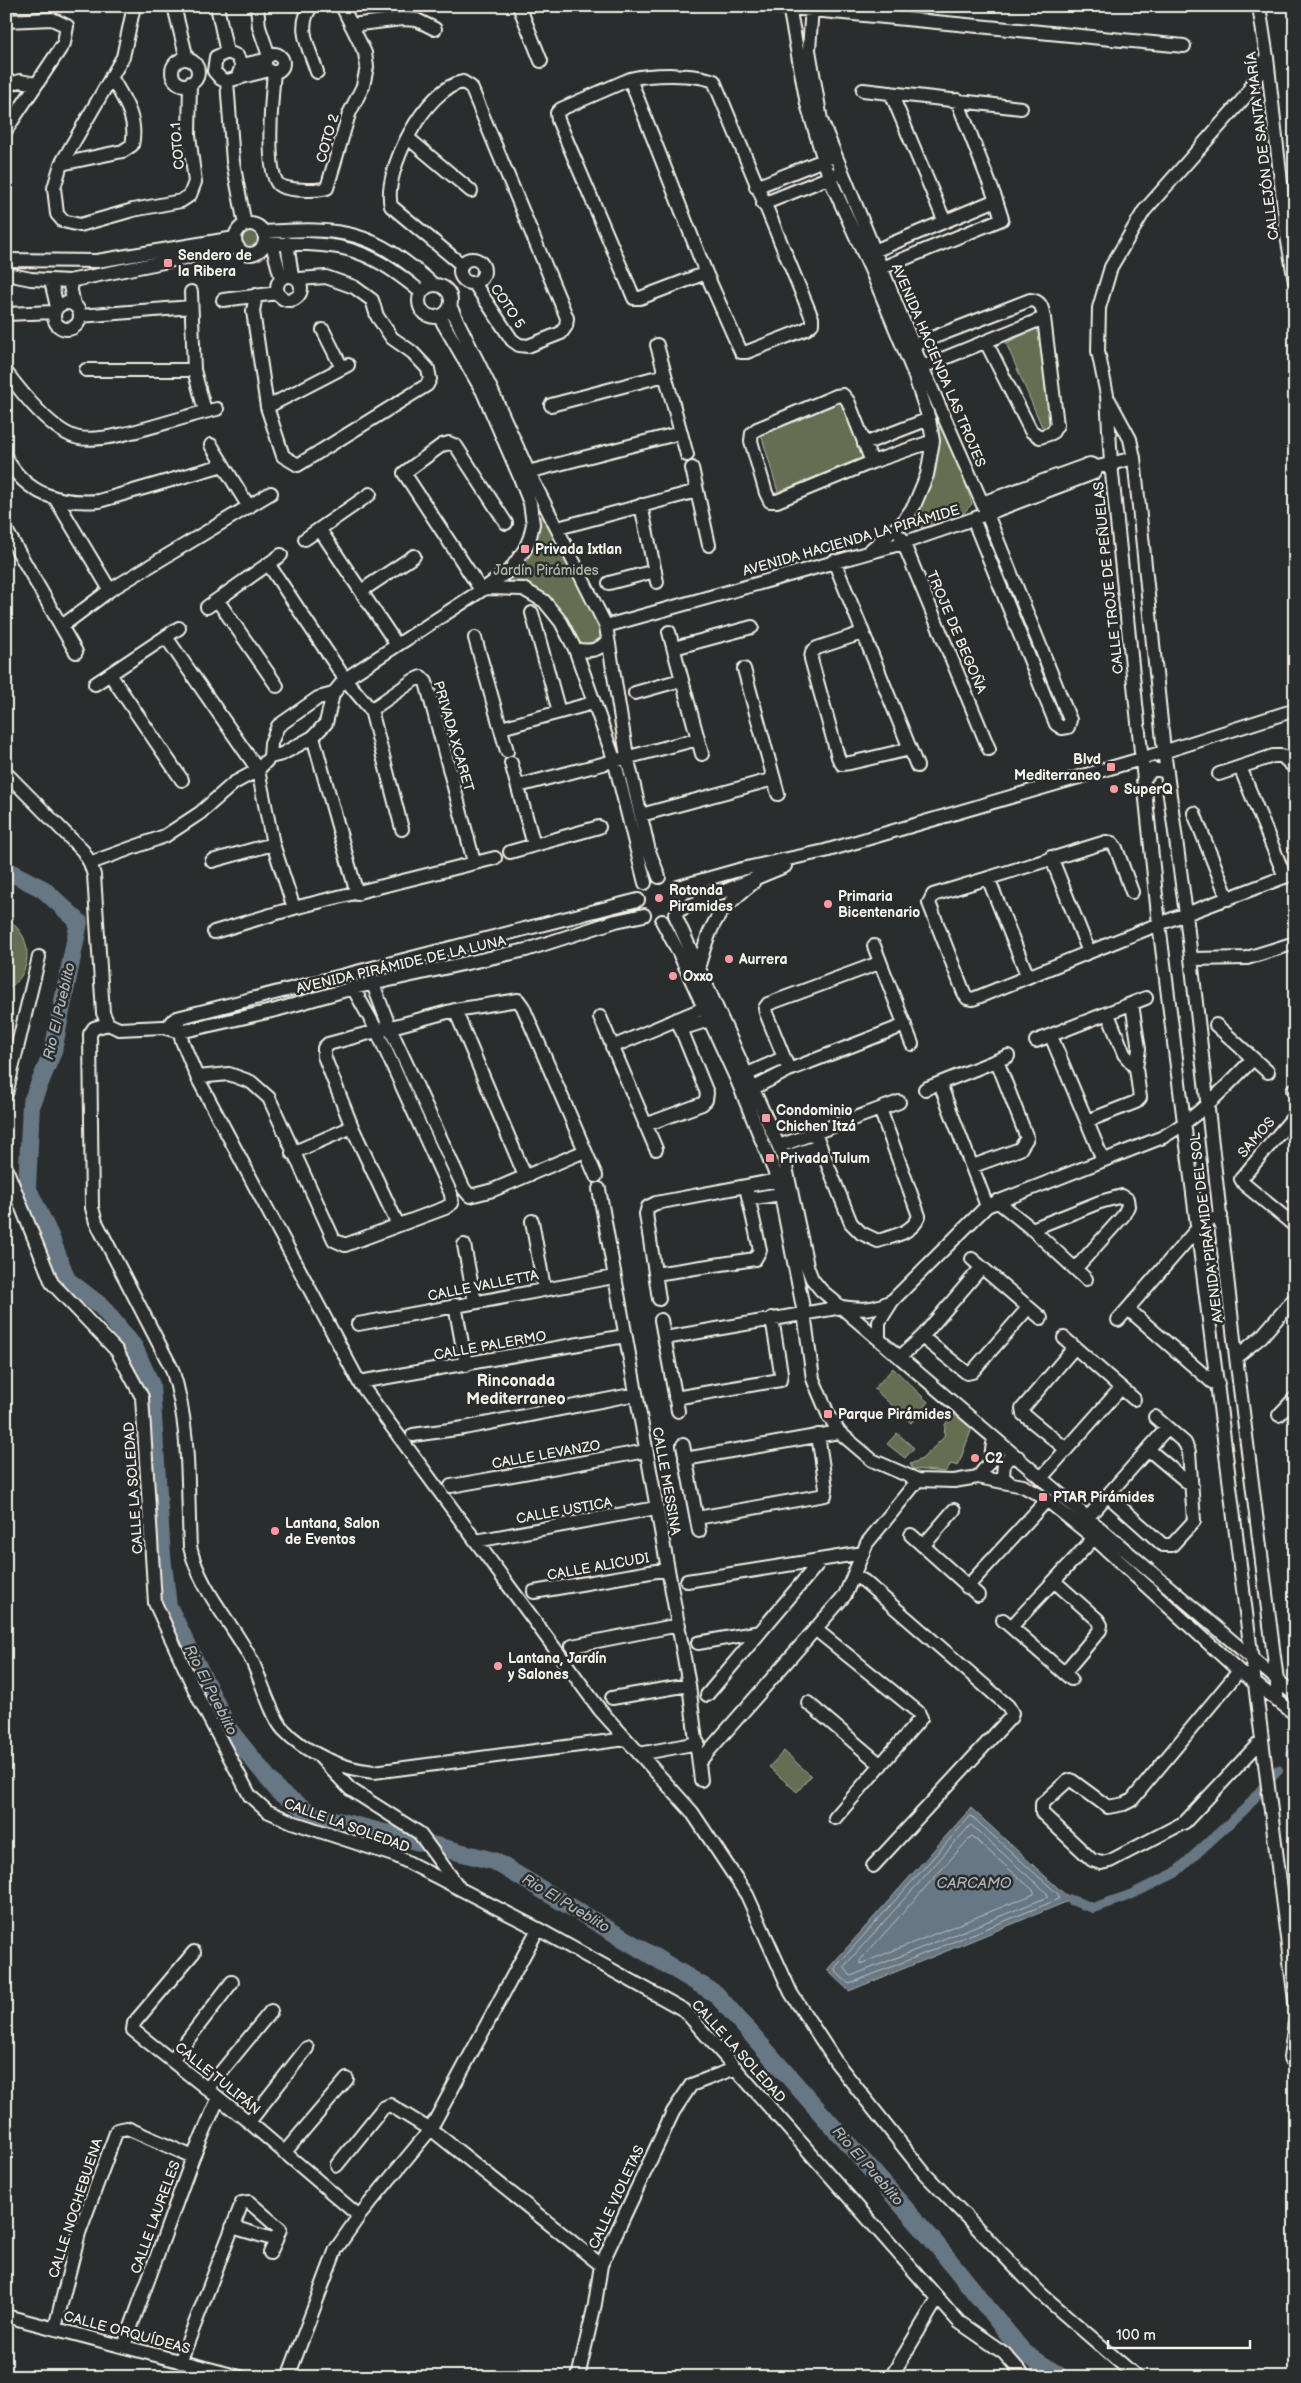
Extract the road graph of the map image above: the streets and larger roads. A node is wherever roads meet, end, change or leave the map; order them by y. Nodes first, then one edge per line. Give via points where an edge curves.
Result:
1 (134, 6) edge
2 (174, 6) edge
3 (216, 6) edge
4 (256, 6) edge
5 (312, 6) edge
6 (342, 6) edge
7 (519, 6) edge
8 (771, 6) edge
9 (1259, 6) edge
10 (788, 7) edge
11 (812, 7) edge
12 (6, 21) edge
13 (351, 25) junction
14 (435, 29) dead end
15 (1184, 46) dead end
16 (803, 51) junction
17 (227, 52) junction
18 (1267, 58) junction
19 (214, 61) junction
20 (542, 61) dead end
21 (269, 64) junction
22 (192, 70) junction
23 (317, 72) dead end
24 (231, 74) junction
25 (111, 77) junction
26 (630, 79) junction
27 (36, 84) junction
28 (6, 85) edge
29 (863, 90) dead end
30 (891, 93) junction
31 (957, 100) junction
32 (1021, 108) dead end
33 (6, 130) edge
34 (408, 138) junction
35 (830, 158) junction
36 (61, 164) junction
37 (843, 172) junction
38 (829, 177) junction
39 (756, 187) junction
40 (471, 192) dead end
41 (996, 200) junction
42 (763, 204) junction
43 (944, 220) junction
44 (245, 225) junction
45 (267, 240) junction
46 (236, 242) junction
47 (287, 243) junction
48 (870, 253) junction
49 (6, 260) edge
50 (877, 269) junction
51 (706, 273) junction
52 (6, 274) edge
53 (466, 276) junction
54 (291, 278) junction
55 (51, 281) junction
56 (68, 281) junction
57 (1295, 282) edge
58 (191, 292) dead end
59 (421, 292) junction
60 (278, 293) junction
61 (256, 295) junction
62 (445, 295) junction
63 (223, 300) dead end
64 (190, 307) junction
65 (55, 310) junction
66 (77, 310) junction
67 (6, 314) edge
68 (439, 316) junction
69 (1044, 318) junction
70 (324, 330) dead end
71 (986, 342) junction
72 (657, 345) dead end
73 (908, 347) junction
74 (918, 369) junction
75 (86, 370) dead end
76 (194, 370) junction
77 (6, 372) edge
78 (665, 375) junction
79 (1107, 395) junction
80 (551, 405) dead end
81 (267, 407) junction
82 (929, 419) junction
83 (680, 433) junction
84 (933, 441) junction
85 (864, 444) junction
86 (211, 445) dead end
87 (687, 456) dead end
88 (1134, 458) junction
89 (7, 460) edge
90 (872, 462) junction
91 (1111, 464) junction
92 (223, 465) junction
93 (692, 468) dead end
94 (523, 473) junction
95 (697, 491) junction
96 (271, 493) dead end
97 (370, 494) dead end
98 (55, 498) junction
99 (641, 505) junction
100 (249, 507) junction
101 (985, 509) junction
102 (973, 519) junction
103 (506, 523) dead end
104 (555, 523) junction
105 (533, 524) junction
106 (897, 527) junction
107 (6, 530) edge
108 (320, 530) junction
109 (305, 539) dead end
110 (903, 543) junction
111 (709, 545) dead end
112 (868, 552) junction
113 (281, 555) dead end
114 (414, 556) dead end
115 (834, 560) junction
116 (269, 565) junction
117 (511, 569) junction
118 (609, 582) dead end
119 (515, 588) junction
120 (483, 589) junction
121 (110, 590) junction
122 (361, 591) junction
123 (532, 613) dead end
124 (62, 626) junction
125 (606, 626) junction
126 (752, 626) dead end
127 (179, 628) dead end
128 (669, 632) dead end
129 (862, 632) junction
130 (166, 637) junction
131 (476, 638) dead end
132 (608, 640) junction
133 (397, 644) junction
134 (674, 648) junction
135 (575, 649) junction
136 (76, 652) dead end
137 (744, 668) dead end
138 (111, 676) junction
139 (345, 680) junction
140 (681, 680) junction
141 (96, 684) dead end
142 (277, 686) dead end
143 (635, 693) dead end
144 (333, 694) junction
145 (592, 703) junction
146 (371, 710) junction
147 (1294, 711) edge
148 (559, 712) junction
149 (501, 728) junction
150 (313, 737) junction
151 (698, 739) junction
152 (910, 749) junction
153 (990, 749) dead end
154 (1164, 751) junction
155 (702, 754) dead end
156 (628, 756) junction
157 (270, 757) junction
158 (1141, 759) junction
159 (614, 760) junction
160 (917, 766) dead end
161 (1240, 767) junction
162 (1295, 768) edge
163 (258, 770) junction
164 (1168, 772) junction
165 (6, 773) edge
166 (1219, 774) dead end
167 (774, 779) junction
168 (182, 780) dead end
169 (1143, 780) junction
170 (518, 786) junction
171 (778, 794) dead end
172 (1194, 813) dead end
173 (641, 815) junction
174 (599, 827) dead end
175 (402, 829) dead end
176 (273, 844) junction
177 (534, 845) junction
178 (825, 851) junction
179 (510, 852) dead end
180 (1051, 857) junction
181 (494, 858) dead end
182 (212, 861) dead end
183 (474, 862) junction
184 (90, 863) junction
185 (767, 873) junction
186 (1290, 875) edge
187 (658, 877) junction
188 (988, 878) junction
189 (645, 883) junction
190 (678, 887) junction
191 (1132, 892) dead end
192 (357, 894) junction
193 (1228, 899) junction
194 (638, 900) junction
195 (294, 908) junction
196 (677, 913) junction
197 (1186, 914) junction
198 (644, 915) junction
199 (662, 921) junction
200 (1159, 924) junction
201 (214, 932) dead end
202 (1295, 943) edge
203 (874, 946) dead end
204 (1090, 952) junction
205 (40, 957) dead end
206 (1191, 959) junction
207 (880, 963) junction
208 (698, 969) junction
209 (1028, 977) junction
210 (373, 984) junction
211 (353, 988) junction
212 (1146, 998) dead end
213 (233, 1004) junction
214 (1132, 1004) junction
215 (704, 1008) junction
216 (455, 1010) junction
217 (1108, 1014) junction
218 (600, 1017) dead end
219 (177, 1018) junction
220 (236, 1019) junction
221 (709, 1020) junction
222 (682, 1023) junction
223 (108, 1024) junction
224 (905, 1025) junction
225 (389, 1026) junction
226 (1216, 1026) dead end
227 (163, 1027) junction
228 (376, 1029) junction
229 (180, 1032) junction
230 (1051, 1036) junction
231 (1036, 1041) dead end
232 (912, 1044) dead end
233 (612, 1047) junction
234 (784, 1058) junction
235 (1253, 1059) junction
236 (1136, 1068) junction
237 (789, 1070) junction
238 (1268, 1072) dead end
239 (197, 1077) junction
240 (742, 1077) junction
241 (940, 1084) junction
242 (926, 1089) dead end
243 (748, 1091) junction
244 (6, 1094) edge
245 (899, 1102) dead end
246 (1207, 1106) junction
247 (880, 1109) junction
248 (1295, 1115) edge
249 (1086, 1121) junction
250 (645, 1125) junction
251 (1184, 1125) junction
252 (352, 1127) junction
253 (815, 1132) junction
254 (784, 1144) junction
255 (820, 1146) junction
256 (656, 1149) dead end
257 (585, 1151) junction
258 (292, 1153) junction
259 (789, 1157) junction
260 (1103, 1160) junction
261 (973, 1166) junction
262 (6, 1168) edge
263 (525, 1176) junction
264 (596, 1176) dead end
265 (778, 1180) junction
266 (599, 1189) dead end
267 (750, 1192) junction
268 (781, 1194) junction
269 (992, 1204) junction
270 (1221, 1216) junction
271 (1292, 1219) edge
272 (532, 1221) dead end
273 (398, 1225) junction
274 (1032, 1229) junction
275 (1197, 1229) junction
276 (464, 1245) dead end
277 (1076, 1268) junction
278 (655, 1274) junction
279 (614, 1277) junction
280 (1086, 1279) dead end
281 (544, 1288) junction
282 (1295, 1298) edge
283 (659, 1299) dead end
284 (893, 1300) junction
285 (475, 1302) junction
286 (456, 1306) junction
287 (842, 1307) junction
288 (1028, 1308) junction
289 (1128, 1308) junction
290 (804, 1313) junction
291 (776, 1317) junction
292 (1041, 1318) dead end
293 (661, 1320) dead end
294 (1118, 1320) dead end
295 (358, 1324) dead end
296 (625, 1336) junction
297 (922, 1337) junction
298 (665, 1338) junction
299 (879, 1338) junction
300 (1064, 1338) dead end
301 (1074, 1348) junction
302 (900, 1357) junction
303 (1236, 1357) junction
304 (466, 1365) junction
305 (359, 1382) junction
306 (1218, 1384) junction
307 (1121, 1388) junction
308 (636, 1394) junction
309 (675, 1398) junction
310 (1295, 1398) edge
311 (1134, 1399) dead end
312 (678, 1412) dead end
313 (1279, 1416) dead end
314 (1155, 1417) dead end
315 (1244, 1424) junction
316 (1223, 1427) junction
317 (1167, 1428) junction
318 (839, 1432) junction
319 (413, 1435) dead end
320 (820, 1435) junction
321 (994, 1438) junction
322 (683, 1445) dead end
323 (1066, 1450) junction
324 (1149, 1450) junction
325 (646, 1452) junction
326 (1018, 1457) junction
327 (685, 1459) junction
328 (978, 1477) junction
329 (1041, 1478) junction
330 (918, 1480) junction
331 (1009, 1482) junction
332 (451, 1486) dead end
333 (1192, 1486) junction
334 (1108, 1496) junction
335 (1046, 1500) junction
336 (656, 1508) junction
337 (954, 1510) dead end
338 (697, 1518) junction
339 (1088, 1518) junction
340 (699, 1532) dead end
341 (910, 1535) dead end
342 (1094, 1538) junction
343 (476, 1541) junction
344 (923, 1546) junction
345 (863, 1553) junction
346 (821, 1560) junction
347 (668, 1569) junction
348 (854, 1576) junction
349 (687, 1581) dead end
350 (1054, 1581) junction
351 (967, 1587) junction
352 (534, 1592) dead end
353 (978, 1595) dead end
354 (679, 1624) junction
355 (816, 1628) junction
356 (760, 1632) junction
357 (698, 1643) dead end
358 (572, 1646) dead end
359 (1251, 1657) junction
360 (1239, 1671) junction
361 (1278, 1680) junction
362 (1255, 1684) junction
363 (689, 1685) junction
364 (707, 1695) dead end
365 (1295, 1695) edge
366 (612, 1698) dead end
367 (1277, 1701) junction
368 (808, 1703) dead end
369 (1295, 1714) edge
370 (626, 1739) junction
371 (1262, 1740) junction
372 (698, 1743) junction
373 (639, 1754) junction
374 (320, 1756) junction
375 (699, 1762) junction
376 (881, 1765) junction
377 (701, 1780) dead end
378 (835, 1818) dead end
379 (873, 1866) dead end
380 (462, 1891) junction
381 (538, 1929) junction
382 (194, 1952) dead end
383 (232, 1982) dead end
384 (1295, 2001) edge
385 (271, 2011) dead end
386 (1295, 2022) edge
387 (307, 2048) dead end
388 (172, 2060) junction
389 (1295, 2062) edge
390 (736, 2068) junction
391 (347, 2079) dead end
392 (207, 2089) junction
393 (218, 2099) junction
394 (249, 2122) junction
395 (430, 2130) junction
396 (284, 2153) junction
397 (193, 2157) junction
398 (337, 2165) dead end
399 (359, 2216) junction
400 (232, 2227) junction
401 (281, 2229) junction
402 (270, 2253) dead end
403 (602, 2265) junction
404 (938, 2298) junction
405 (6, 2316) edge
406 (54, 2328) junction
407 (124, 2346) junction
408 (180, 2362) junction
409 (240, 2377) edge
410 (288, 2377) edge
411 (578, 2377) edge
412 (891, 2377) edge
413 (1025, 2377) edge
414 (1138, 2377) edge

1 - 25 street via 123,57
2 - 22 street, COTO 1
3 - 17 street
4 - 21 street
5 - 23 street via 303,18 303,30
6 - 13 street
7 - 20 street
8 - 10 street
9 - 18 street, CALLEJÓN DE SANTA MARÍA
10 - 11 street
10 - 16 street, AVENIDA HACIENDA LAS TROJES
11 - 15 street
11 - 16 street, AVENIDA HACIENDA LAS TROJES
12 - 27 street via 52,19 67,26 64,43
13 - 14 street via 402,19 417,20
13 - 21 street, COTO 2 via 365,53 367,68 363,86 349,114 327,188 286,188 278,185 274,177 269,121
16 - 35 street, AVENIDA HACIENDA LAS TROJES
17 - 19 street
17 - 24 street via 237,56
18 - 57 street, CALLEJÓN DE SANTA MARÍA
18 - 79 street, CALLE TROJE DE PEÑUELAS via 1245,97 1144,211 1111,267 1099,308 1098,351
19 - 22 street
19 - 24 street
21 - 24 street
22 - 24 street
22 - 36 street, COTO 1 via 189,135 195,182 190,195 181,201 80,225 63,221 57,214 54,188
24 - 44 street via 233,162
25 - 36 street
25 - 36 street via 133,117 132,146 123,151
26 - 39 street via 671,76 714,81
26 - 51 street
26 - 51 street via 561,109 557,113 558,120 630,294 640,298
27 - 28 street via 20,81
27 - 33 street
29 - 30 street
30 - 31 street
30 - 43 street
31 - 32 street
31 - 41 street
34 - 40 street
34 - 53 street, COTO 5 via 390,188 391,206
34 - 53 street, COTO 5 via 422,111 453,83 463,82 471,87 566,318 566,326 562,333 528,346 519,345 512,340
35 - 37 street, AVENIDA HACIENDA LAS TROJES
35 - 38 street, AVENIDA HACIENDA LAS TROJES
35 - 39 street
37 - 38 street
37 - 48 street, AVENIDA HACIENDA LAS TROJES
38 - 42 street
38 - 48 street, AVENIDA HACIENDA LAS TROJES
39 - 42 street
41 - 43 street
41 - 50 street via 1002,214 998,222
42 - 51 street via 812,324 741,352
43 - 48 street
44 - 45 street via 258,226
44 - 46 street via 238,230
45 - 46 street via 258,251 250,254
45 - 47 street
45 - 54 street
45 - 62 street via 328,230 357,235 403,258
46 - 49 street via 97,261
46 - 56 street
47 - 54 street
47 - 59 street via 354,250 394,270
48 - 50 street, AVENIDA HACIENDA LAS TROJES
50 - 73 street, AVENIDA HACIENDA LAS TROJES
52 - 55 street
53 - 62 street
54 - 60 street via 277,285
54 - 60 street via 301,291 296,298 284,299
54 - 81 street via 326,277 354,286 372,300 377,316 392,338 428,369 430,379 427,385 298,465 283,456
55 - 56 street
55 - 65 street
56 - 66 street
58 - 64 street
59 - 62 street via 426,287
59 - 68 street via 419,303 424,312
60 - 61 street
61 - 63 street
61 - 81 street via 253,311
62 - 68 street
62 - 94 street via 491,389
64 - 66 street
64 - 76 street
65 - 66 street via 66,304
65 - 66 street via 57,324 68,329 78,322
65 - 67 street
68 - 94 street via 483,392
69 - 71 street
69 - 71 street via 1057,425 1052,433 1040,437 1031,431
69 - 73 street via 1042,305 1037,300 1030,300
70 - 81 street via 345,366
71 - 74 street
72 - 78 street
73 - 74 street, AVENIDA HACIENDA LAS TROJES
74 - 82 street, AVENIDA HACIENDA LAS TROJES
74 - 101 street, AVENIDA HACIENDA LAS TROJES
75 - 76 street
76 - 77 street via 211,410 101,439 78,438 55,426
78 - 80 street
78 - 83 street
79 - 88 street, CALLE TROJE DE PEÑUELAS via 1130,439
79 - 91 street, CALLE TROJE DE PEÑUELAS
82 - 84 street, AVENIDA HACIENDA LAS TROJES
82 - 85 street
83 - 87 street
83 - 94 street
84 - 90 street
84 - 106 street, AVENIDA HACIENDA LAS TROJES via 927,476 914,506
85 - 90 street
85 - 90 street via 843,395 752,433 751,441 770,501
86 - 92 street
88 - 91 street, AVENIDA HACIENDA LA PIRÁMIDE
88 - 154 street, CALLE TROJE DE PEÑUELAS
89 - 98 street via 32,489
91 - 101 street, AVENIDA HACIENDA LA PIRÁMIDE via 1098,467 1094,473
91 - 158 street, CALLE TROJE DE PEÑUELAS
92 - 98 street via 99,500 81,502
92 - 100 street
93 - 95 street
94 - 104 street
94 - 105 street
95 - 99 street
95 - 111 street
96 - 100 street
97 - 108 street
98 - 121 street
99 - 104 street
99 - 118 street via 656,577
100 - 121 street
101 - 102 street, AVENIDA HACIENDA LA PIRÁMIDE
101 - 102 street, AVENIDA HACIENDA LAS TROJES via 1070,720 1068,727 1056,724
102 - 110 street, AVENIDA HACIENDA LA PIRÁMIDE
103 - 120 street via 456,446 442,445 404,474
104 - 105 street via 543,516
104 - 125 street
105 - 117 street via 525,549
106 - 110 street, TROJE DE BEGOÑA
106 - 112 street, AVENIDA HACIENDA LAS TROJES
107 - 124 street
108 - 109 street
108 - 122 street
110 - 112 street, AVENIDA HACIENDA LA PIRÁMIDE
110 - 153 street, TROJE DE BEGOÑA
112 - 115 street, AVENIDA HACIENDA LA PIRÁMIDE
113 - 116 street
114 - 122 street
115 - 125 street, AVENIDA HACIENDA LA PIRÁMIDE
115 - 129 street
116 - 139 street
116 - 142 street via 213,604
117 - 119 street
117 - 120 street
119 - 120 street
119 - 135 street via 544,600 562,622
120 - 133 street
121 - 124 street
122 - 133 street
123 - 148 street
124 - 136 street
125 - 132 street
126 - 134 street
127 - 130 street
128 - 134 street
129 - 152 street
129 - 152 street via 812,652 811,659 838,757 842,764 850,764
130 - 138 street
130 - 163 street
131 - 149 street
132 - 135 street via 602,647 591,651
132 - 156 street
133 - 139 street
134 - 140 street
135 - 145 street
137 - 167 street
138 - 141 street
138 - 168 street
139 - 144 street
139 - 146 street
140 - 143 street
140 - 151 street
144 - 150 street via 326,723
144 - 157 street via 318,698 278,726 271,743
145 - 148 street
145 - 159 street
146 - 175 street
146 - 183 street, PRIVADA XCARET via 414,680 421,677 426,682
147 - 154 street
148 - 149 street
149 - 170 street
150 - 157 street
150 - 192 street
151 - 155 street
151 - 156 street
152 - 160 street
154 - 158 street
154 - 164 street, AVENIDA PIRÁMIDE DEL SOL
156 - 159 street
156 - 173 street
157 - 163 street
158 - 169 street, AVENIDA PIRÁMIDE DEL SOL
158 - 178 street
159 - 170 street
159 - 189 street
161 - 162 street via 1282,756
161 - 166 street
161 - 186 street
163 - 176 street
163 - 184 street via 234,783 200,813 165,836
164 - 169 street via 1153,769
164 - 197 street, AVENIDA PIRÁMIDE DEL SOL
165 - 184 street via 83,851
167 - 171 street
167 - 173 street
169 - 200 street, AVENIDA PIRÁMIDE DEL SOL
170 - 177 street
172 - 193 street
173 - 187 street
174 - 177 street
176 - 182 street
176 - 195 street
177 - 179 street
178 - 185 street
178 - 190 street
180 - 188 street
180 - 191 street via 1112,843
180 - 204 street
181 - 183 street
183 - 192 street
184 - 223 street via 94,875 102,1013
185 - 196 street
185 - 208 street via 719,914 710,929
186 - 193 street
187 - 189 street
187 - 190 street via 670,879
188 - 209 street
188 - 209 street via 933,895 929,903 964,993 973,999
189 - 194 street via 639,891
190 - 196 street via 682,894
192 - 195 street
193 - 197 street
194 - 198 street
194 - 213 street, AVENIDA PIRÁMIDE DE LA LUNA
195 - 201 street
196 - 199 street
196 - 208 street
197 - 200 street
197 - 206 street, AVENIDA PIRÁMIDE DEL SOL
198 - 199 street
198 - 210 street, AVENIDA PIRÁMIDE DE LA LUNA via 526,950
199 - 215 street
200 - 204 street
200 - 251 street, AVENIDA PIRÁMIDE DEL SOL
202 - 206 street via 1247,958
203 - 207 street
204 - 209 street
205 - 244 street
206 - 246 street, AVENIDA PIRÁMIDE DEL SOL
207 - 224 street
207 - 234 street via 768,1004 766,1014
208 - 240 street
210 - 211 street, AVENIDA PIRÁMIDE DE LA LUNA
210 - 225 street
211 - 220 street, AVENIDA PIRÁMIDE DE LA LUNA
211 - 228 street
212 - 214 street
213 - 219 street, AVENIDA PIRÁMIDE DE LA LUNA
213 - 220 street
214 - 217 street
214 - 236 street via 1139,1049
215 - 221 street
215 - 222 street
216 - 225 street
216 - 257 street via 518,1000
216 - 263 street
217 - 230 street
217 - 236 street via 1124,1054
218 - 233 street
219 - 227 street, AVENIDA PIRÁMIDE DE LA LUNA
219 - 229 street
220 - 229 street, AVENIDA PIRÁMIDE DE LA LUNA
221 - 222 street
221 - 240 street
222 - 233 street
222 - 250 street via 707,1092 706,1100
223 - 227 street, AVENIDA PIRÁMIDE DE LA LUNA via 119,1029
223 - 374 street via 94,1028 90,1034 92,1208 96,1222 172,1369 179,1390 194,1564 252,1662 281,1727
224 - 232 street
224 - 237 street
225 - 228 street
225 - 263 street via 464,1190 470,1196 477,1195
226 - 235 street
227 - 229 street, AVENIDA PIRÁMIDE DE LA LUNA
228 - 252 street via 324,1048 326,1063
228 - 273 street via 451,1194 452,1203 445,1208
229 - 239 street
230 - 231 street
230 - 249 street
233 - 250 street
234 - 237 street
234 - 240 street
235 - 238 street
235 - 246 street
236 - 249 street via 1140,1098
237 - 243 street
239 - 258 street via 229,1074 251,1082 269,1098
239 - 305 street
240 - 243 street
241 - 242 street
241 - 261 street
241 - 261 street via 1002,1058 1027,1138 1020,1149
243 - 254 street
243 - 265 street
245 - 247 street
246 - 251 street
246 - 270 street, AVENIDA PIRÁMIDE DEL SOL
247 - 253 street
247 - 255 street via 919,1216 910,1229 878,1241 860,1233 851,1223
248 - 271 street, SAMOS via 1241,1179
249 - 260 street
250 - 256 street
251 - 260 street via 1163,1137
251 - 275 street, AVENIDA PIRÁMIDE DEL SOL
252 - 258 street
252 - 273 street
253 - 254 street
253 - 255 street
254 - 259 street
255 - 259 street
257 - 263 street
257 - 264 street
258 - 273 street via 338,1244 345,1245
259 - 287 street via 807,1266 817,1284
260 - 269 street
261 - 269 street
262 - 380 street, CALLE LA SOLEDAD via 52,1283 117,1350 142,1397 155,1604 199,1699 250,1796 267,1811 396,1856
265 - 267 street
265 - 268 street
266 - 279 street, CALLE MESSINA
267 - 268 street
267 - 278 street via 760,1250 755,1259
267 - 278 street via 648,1206 646,1214
268 - 290 street
269 - 274 street
269 - 284 street
270 - 275 street
270 - 303 street, AVENIDA PIRÁMIDE DEL SOL
272 - 281 street
274 - 277 street
274 - 277 street via 1107,1200 1122,1196 1128,1199 1123,1216
275 - 289 street
275 - 306 street, AVENIDA PIRÁMIDE DEL SOL
276 - 285 street
277 - 280 street
278 - 283 street
279 - 281 street, CALLE VALLETTA
279 - 296 street, CALLE MESSINA
281 - 285 street, CALLE VALLETTA
282 - 303 street via 1261,1337
284 - 287 street via 877,1308 858,1310
284 - 299 street via 879,1322
285 - 286 street, CALLE VALLETTA
286 - 295 street, CALLE VALLETTA
286 - 304 street
287 - 290 street
287 - 299 street
288 - 292 street
288 - 297 street via 972,1372 967,1373
288 - 297 street via 977,1264
289 - 294 street
289 - 306 street
290 - 291 street
290 - 318 street via 813,1379
291 - 298 street
291 - 309 street via 780,1380
293 - 298 street
296 - 304 street, CALLE PALERMO
296 - 308 street, CALLE MESSINA
297 - 302 street
298 - 309 street
299 - 302 street
300 - 301 street
301 - 307 street
301 - 323 street via 1022,1409 1023,1414
302 - 321 street
303 - 315 street, AVENIDA PIRÁMIDE DEL SOL
304 - 305 street, CALLE PALERMO
305 - 343 street
306 - 316 street, AVENIDA PIRÁMIDE DEL SOL
307 - 311 street
307 - 323 street
308 - 319 street
308 - 325 street, CALLE MESSINA
309 - 312 street
310 - 313 street
314 - 317 street
315 - 316 street
315 - 361 street, AVENIDA PIRÁMIDE DEL SOL
316 - 359 street, AVENIDA PIRÁMIDE DEL SOL
317 - 324 street
317 - 333 street via 1185,1443 1189,1452
318 - 320 street
318 - 330 street via 872,1460
320 - 327 street
320 - 338 street via 825,1495
321 - 326 street
321 - 328 street via 990,1462
322 - 327 street
323 - 329 street
324 - 333 street
324 - 334 street
325 - 332 street, CALLE LEVANZO
325 - 336 street, CALLE MESSINA
326 - 329 street
326 - 331 street via 1009,1458 1004,1463 1003,1476
327 - 338 street
328 - 330 street via 954,1481
328 - 331 street
329 - 339 street
330 - 345 street via 867,1543
331 - 335 street via 1023,1486
333 - 334 street via 1194,1521 1168,1547
334 - 339 street
335 - 339 street
335 - 351 street
336 - 343 street, CALLE USTICA
336 - 347 street, CALLE MESSINA
337 - 344 street
338 - 340 street
339 - 342 street
339 - 359 street
341 - 344 street
342 - 350 street
342 - 360 street
343 - 370 street via 600,1710
344 - 351 street
345 - 346 street
345 - 348 street
346 - 349 street
346 - 356 street
347 - 352 street, CALLE ALICUDI
347 - 354 street, CALLE MESSINA
348 - 355 street via 845,1595
348 - 379 street via 864,1581 1008,1706 1012,1713
350 - 350 street via 1101,1625 1067,1676 1008,1623
351 - 353 street
354 - 358 street
354 - 363 street, CALLE MESSINA
355 - 375 street
355 - 376 street via 920,1715 920,1720
356 - 357 street
356 - 364 street
359 - 361 street
359 - 362 street, AVENIDA PIRÁMIDE DEL SOL
360 - 362 street
360 - 371 street via 1132,1800 1108,1807 1071,1780 1042,1804 1042,1813 1092,1860 1100,1863 1110,1861 1185,1822
361 - 365 street
361 - 367 street, AVENIDA PIRÁMIDE DEL SOL
362 - 367 street
362 - 371 street, AVENIDA PIRÁMIDE DEL SOL
363 - 366 street
363 - 372 street, CALLE MESSINA
367 - 369 street
368 - 376 street
370 - 373 street
370 - 374 street via 374,1772 359,1771
371 - 384 street, AVENIDA PIRÁMIDE DEL SOL
372 - 373 street
372 - 375 street, CALLE MESSINA
373 - 414 street via 692,1812 747,1895 791,1993 836,2062 913,2159 1040,2293
374 - 380 street via 322,1762 350,1789 419,1833
375 - 377 street, CALLE MESSINA
376 - 378 street
380 - 381 street, CALLE LA SOLEDAD
381 - 390 street, CALLE LA SOLEDAD via 684,2010
381 - 395 street
382 - 388 street, CALLE TULIPÁN via 132,2027
383 - 388 street
385 - 392 street
386 - 389 street via 1290,2058
387 - 394 street
388 - 392 street, CALLE TULIPÁN
390 - 403 street, CALLE VIOLETAS via 691,2085 686,2091 672,2112
390 - 404 street, CALLE LA SOLEDAD
391 - 396 street
392 - 393 street, CALLE TULIPÁN
393 - 394 street, CALLE TULIPÁN
393 - 397 street, CALLE LAURELES
394 - 396 street, CALLE TULIPÁN
395 - 398 street via 387,2105
395 - 399 street
395 - 403 street
396 - 399 street, CALLE TULIPÁN
397 - 406 street, CALLE NOCHEBUENA via 127,2128 119,2128 79,2233
397 - 407 street, CALLE LAURELES
399 - 410 street via 336,2249
400 - 401 street
400 - 401 street via 241,2205 247,2201
400 - 408 street
401 - 402 street
403 - 411 street, CALLE VIOLETAS
404 - 412 street
404 - 413 street, CALLE LA SOLEDAD via 959,2322 1004,2353
405 - 406 street, CALLE ORQUÍDEAS
406 - 407 street, CALLE ORQUÍDEAS
407 - 408 street, CALLE ORQUÍDEAS
408 - 409 street, CALLE ORQUÍDEAS

